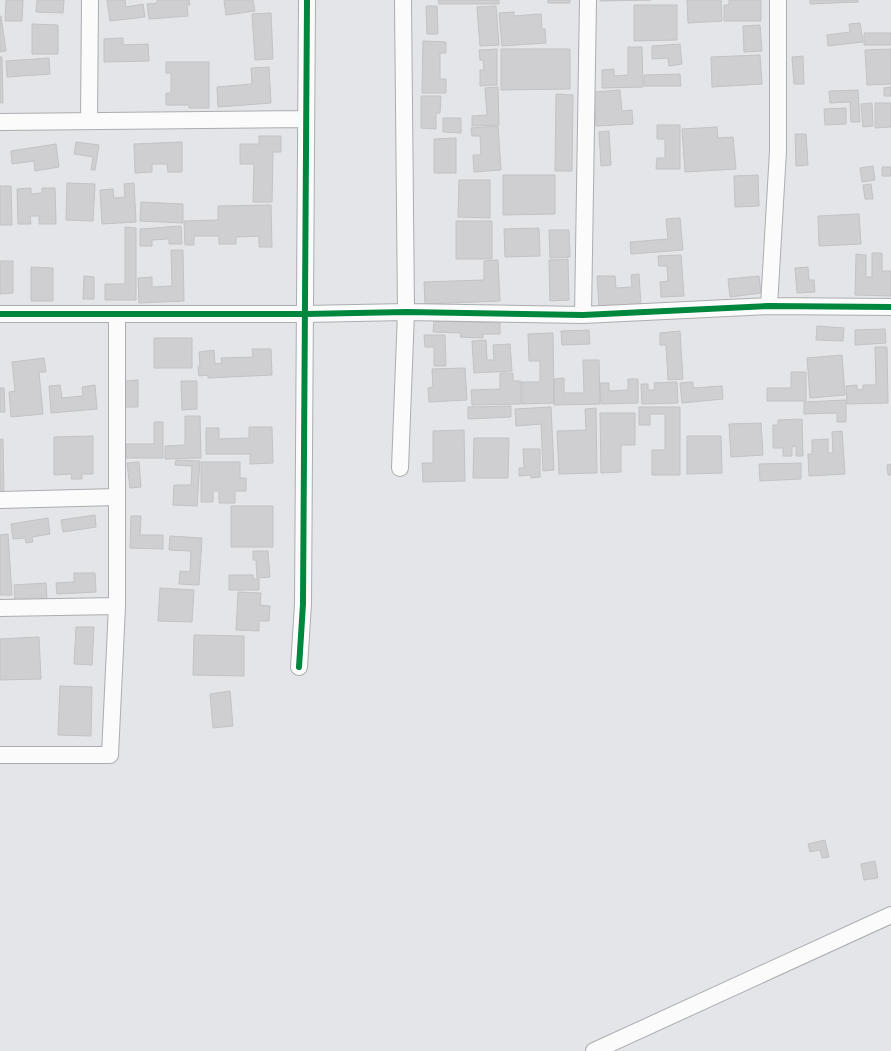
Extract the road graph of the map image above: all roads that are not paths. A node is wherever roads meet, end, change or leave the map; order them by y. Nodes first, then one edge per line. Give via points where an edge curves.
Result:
1 (90, 0) edge
2 (307, 0) edge
3 (403, 0) edge
4 (588, 0) edge
5 (778, 0) edge
6 (306, 119) junction
7 (89, 121) junction
8 (0, 122) edge
9 (769, 306) junction
10 (891, 307) edge
11 (406, 312) junction
12 (0, 314) edge
13 (117, 314) junction
14 (305, 314) junction
15 (583, 315) junction
16 (400, 468) dead end
17 (117, 497) junction
18 (0, 500) edge
19 (117, 606) junction
20 (0, 608) edge
21 (299, 666) dead end
22 (0, 755) edge
23 (891, 915) edge
24 (594, 1051) edge

1 - 7 street
2 - 6 street
3 - 11 street
4 - 15 street
5 - 9 street via 778,151
6 - 7 street
6 - 14 street
7 - 8 street
9 - 10 street
9 - 15 street
11 - 14 street
11 - 15 street
11 - 16 street
12 - 13 street
13 - 14 street
13 - 17 street
14 - 21 street via 303,604
17 - 18 street
17 - 19 street
19 - 20 street
19 - 22 street via 110,755
23 - 24 street

